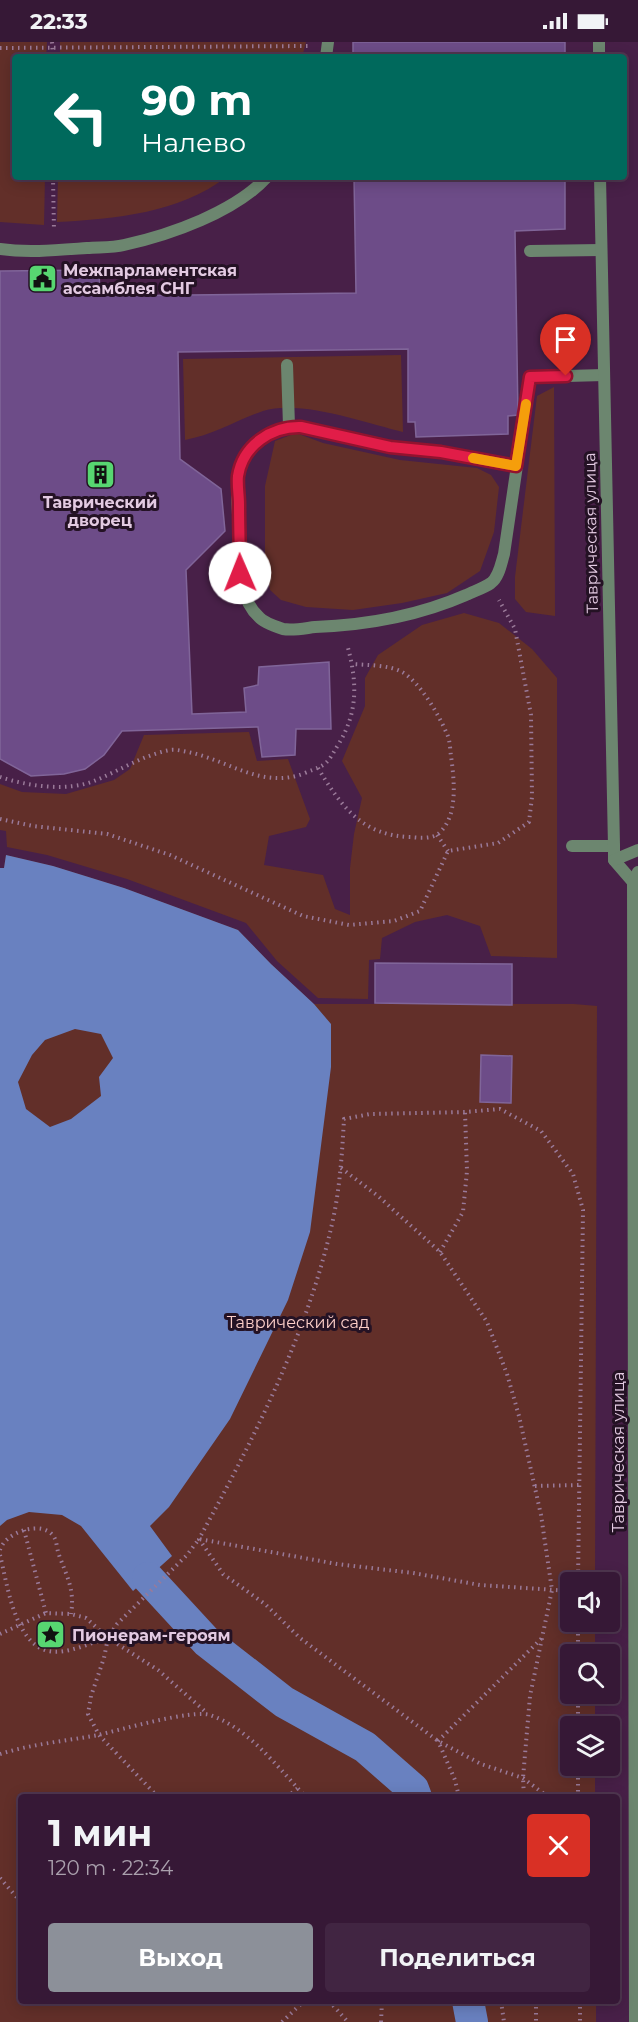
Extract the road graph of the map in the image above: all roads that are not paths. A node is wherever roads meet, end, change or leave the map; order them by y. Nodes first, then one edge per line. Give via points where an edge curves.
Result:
1 (264, 180) edge
2 (600, 180) edge
3 (0, 249) edge
4 (601, 250) junction
5 (530, 251) dead end
6 (287, 365) dead end
7 (604, 375) junction
8 (289, 426) junction
9 (516, 466) junction
10 (572, 846) dead end
11 (614, 846) junction
12 (638, 850) edge
13 (614, 860) junction
14 (636, 879) edge
15 (636, 1106) edge
16 (636, 1463) edge
17 (636, 1720) edge
18 (636, 1766) edge
19 (635, 2022) edge

1 - 3 street via 221,211 123,245
2 - 4 street, Таврическая улица
4 - 5 street
4 - 7 street, Таврическая улица
6 - 8 street
7 - 9 street via 530,377
7 - 11 street, Таврическая улица
8 - 9 street via 390,447
8 - 9 street via 262,437 247,454 238,475 240,573 247,600 259,618 284,629 383,621 420,612 490,584 504,555
10 - 11 street
11 - 13 street, Таврическая улица
12 - 13 street
13 - 14 street, Таврическая улица
14 - 15 street, Таврическая улица
15 - 16 street, Таврическая улица
16 - 17 street, Таврическая улица
17 - 18 street, Таврическая улица
18 - 19 street, Таврическая улица

